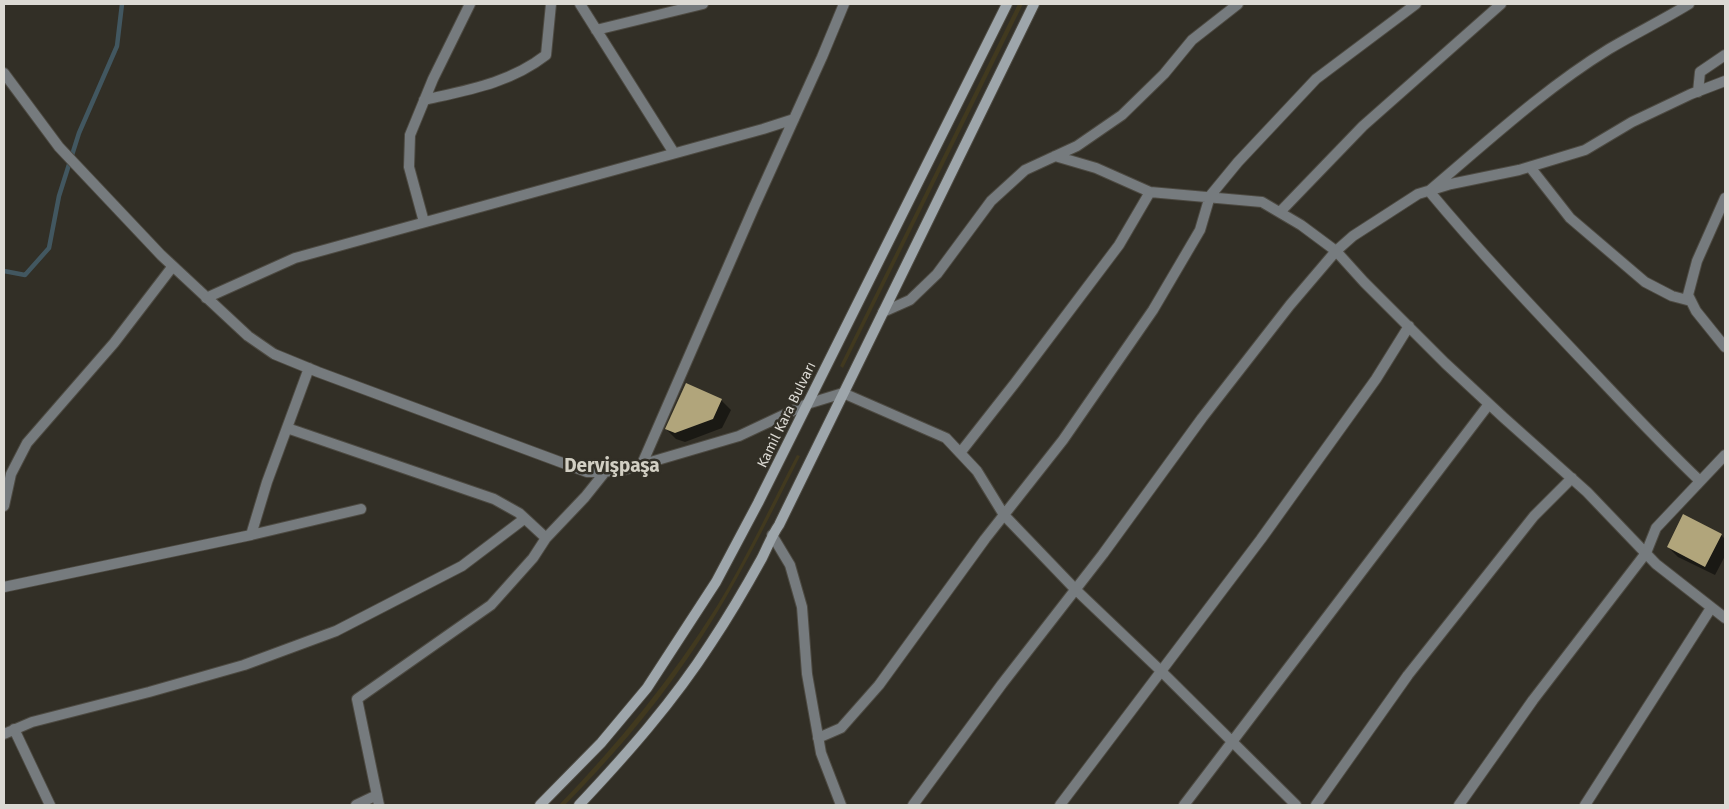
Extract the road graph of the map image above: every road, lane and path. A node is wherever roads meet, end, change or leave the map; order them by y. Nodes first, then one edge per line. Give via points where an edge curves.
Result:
1 (470, 4) edge
2 (552, 4) edge
3 (580, 4) edge
4 (703, 4) edge
5 (844, 4) edge
6 (1007, 4) edge
7 (1034, 4) edge
8 (1238, 4) edge
9 (1416, 4) edge
10 (1501, 4) edge
11 (1689, 4) edge
12 (596, 30) junction
13 (1725, 55) edge
14 (4, 73) edge
15 (1725, 81) edge
16 (1698, 92) junction
17 (424, 100) junction
18 (794, 119) junction
19 (674, 153) junction
20 (1055, 156) junction
21 (1530, 167) junction
22 (1429, 191) junction
23 (1150, 192) junction
24 (1210, 196) junction
25 (1725, 198) edge
26 (1280, 212) junction
27 (424, 222) junction
28 (1336, 251) junction
29 (173, 266) junction
30 (206, 298) junction
31 (1691, 301) junction
32 (884, 312) junction
33 (1409, 326) junction
34 (1725, 347) edge
35 (309, 368) junction
36 (843, 393) junction
37 (807, 404) junction
38 (1489, 404) junction
39 (287, 428) junction
40 (960, 453) junction
41 (1725, 455) edge
42 (642, 464) junction
43 (605, 472) junction
44 (1572, 478) junction
45 (1700, 480) junction
46 (4, 506) edge
47 (362, 509) dead end
48 (1004, 515) junction
49 (524, 519) junction
50 (251, 535) junction
51 (772, 535) junction
52 (546, 538) junction
53 (1646, 553) junction
54 (4, 587) edge
55 (1076, 589) junction
56 (1711, 608) junction
57 (1725, 618) edge
58 (1161, 670) junction
59 (14, 729) junction
60 (4, 734) edge
61 (818, 738) junction
62 (1233, 742) junction
63 (378, 800) edge
64 (50, 805) edge
65 (356, 805) edge
66 (540, 805) edge
67 (579, 805) edge
68 (841, 805) edge
69 (913, 805) edge
70 (1060, 805) edge
71 (1184, 805) edge
72 (1296, 805) edge
73 (1316, 805) edge
74 (1460, 805) edge
75 (1585, 805) edge

1 - 17 street
2 - 17 street via 546,55 534,64 491,85
3 - 12 street
4 - 12 street
5 - 18 street
6 - 37 main road, Kamil Kara Bulvarı
7 - 32 main road
8 - 20 street via 1192,40 1164,74 1122,114 1077,146
9 - 24 street via 1316,79
10 - 26 street via 1363,126
11 - 22 street via 1609,49 1567,78
12 - 19 street
13 - 16 street via 1700,72
14 - 29 street via 59,147
15 - 16 street
16 - 21 street via 1632,122 1585,150
17 - 27 street via 410,135 409,167
18 - 19 street
18 - 42 street
19 - 27 street
20 - 23 street via 1096,168
20 - 32 street via 1025,170 992,202 937,274 910,300
21 - 22 street
21 - 31 street via 1570,218 1645,282 1672,296
22 - 28 street via 1418,194 1353,236
22 - 45 street via 1564,341
23 - 24 street
23 - 40 street via 1119,245
24 - 26 street via 1262,202
24 - 48 street via 1200,230 1153,310 1063,440
25 - 31 street via 1697,261 1688,295
26 - 28 street
27 - 30 street via 295,258
28 - 33 street
28 - 55 street via 1290,304 1208,410
29 - 30 street
29 - 46 street via 114,343 27,443 11,474
30 - 35 street via 248,336 274,354
31 - 34 street
32 - 36 main road
33 - 38 street
33 - 58 street via 1365,395
35 - 39 street
35 - 43 street via 587,472
36 - 37 street
36 - 40 street via 946,438
36 - 51 main road via 780,525
37 - 42 street via 739,436
37 - 66 main road, Kamil Kara Bulvarı via 733,552 670,653 602,743
38 - 44 street
38 - 62 street
39 - 49 street via 494,499
39 - 50 street
40 - 48 street via 977,471
41 - 45 street
42 - 43 street
43 - 52 street
44 - 53 street
44 - 73 street via 1534,516 1408,675
45 - 53 street via 1656,528
47 - 50 street
48 - 55 street
48 - 61 street via 879,685 841,728
49 - 52 street
49 - 59 street via 462,566 336,631 244,665
50 - 54 street
51 - 61 street via 790,565 802,607 806,674
51 - 67 main road via 744,589 693,670 634,745
52 - 63 street via 533,558 491,605 357,699
53 - 56 street
53 - 74 street via 1533,700
55 - 58 street
55 - 69 street
56 - 57 street
56 - 75 street
58 - 62 street
58 - 70 street
59 - 60 street
59 - 64 street
61 - 68 street
62 - 71 street
62 - 72 street
63 - 65 street

